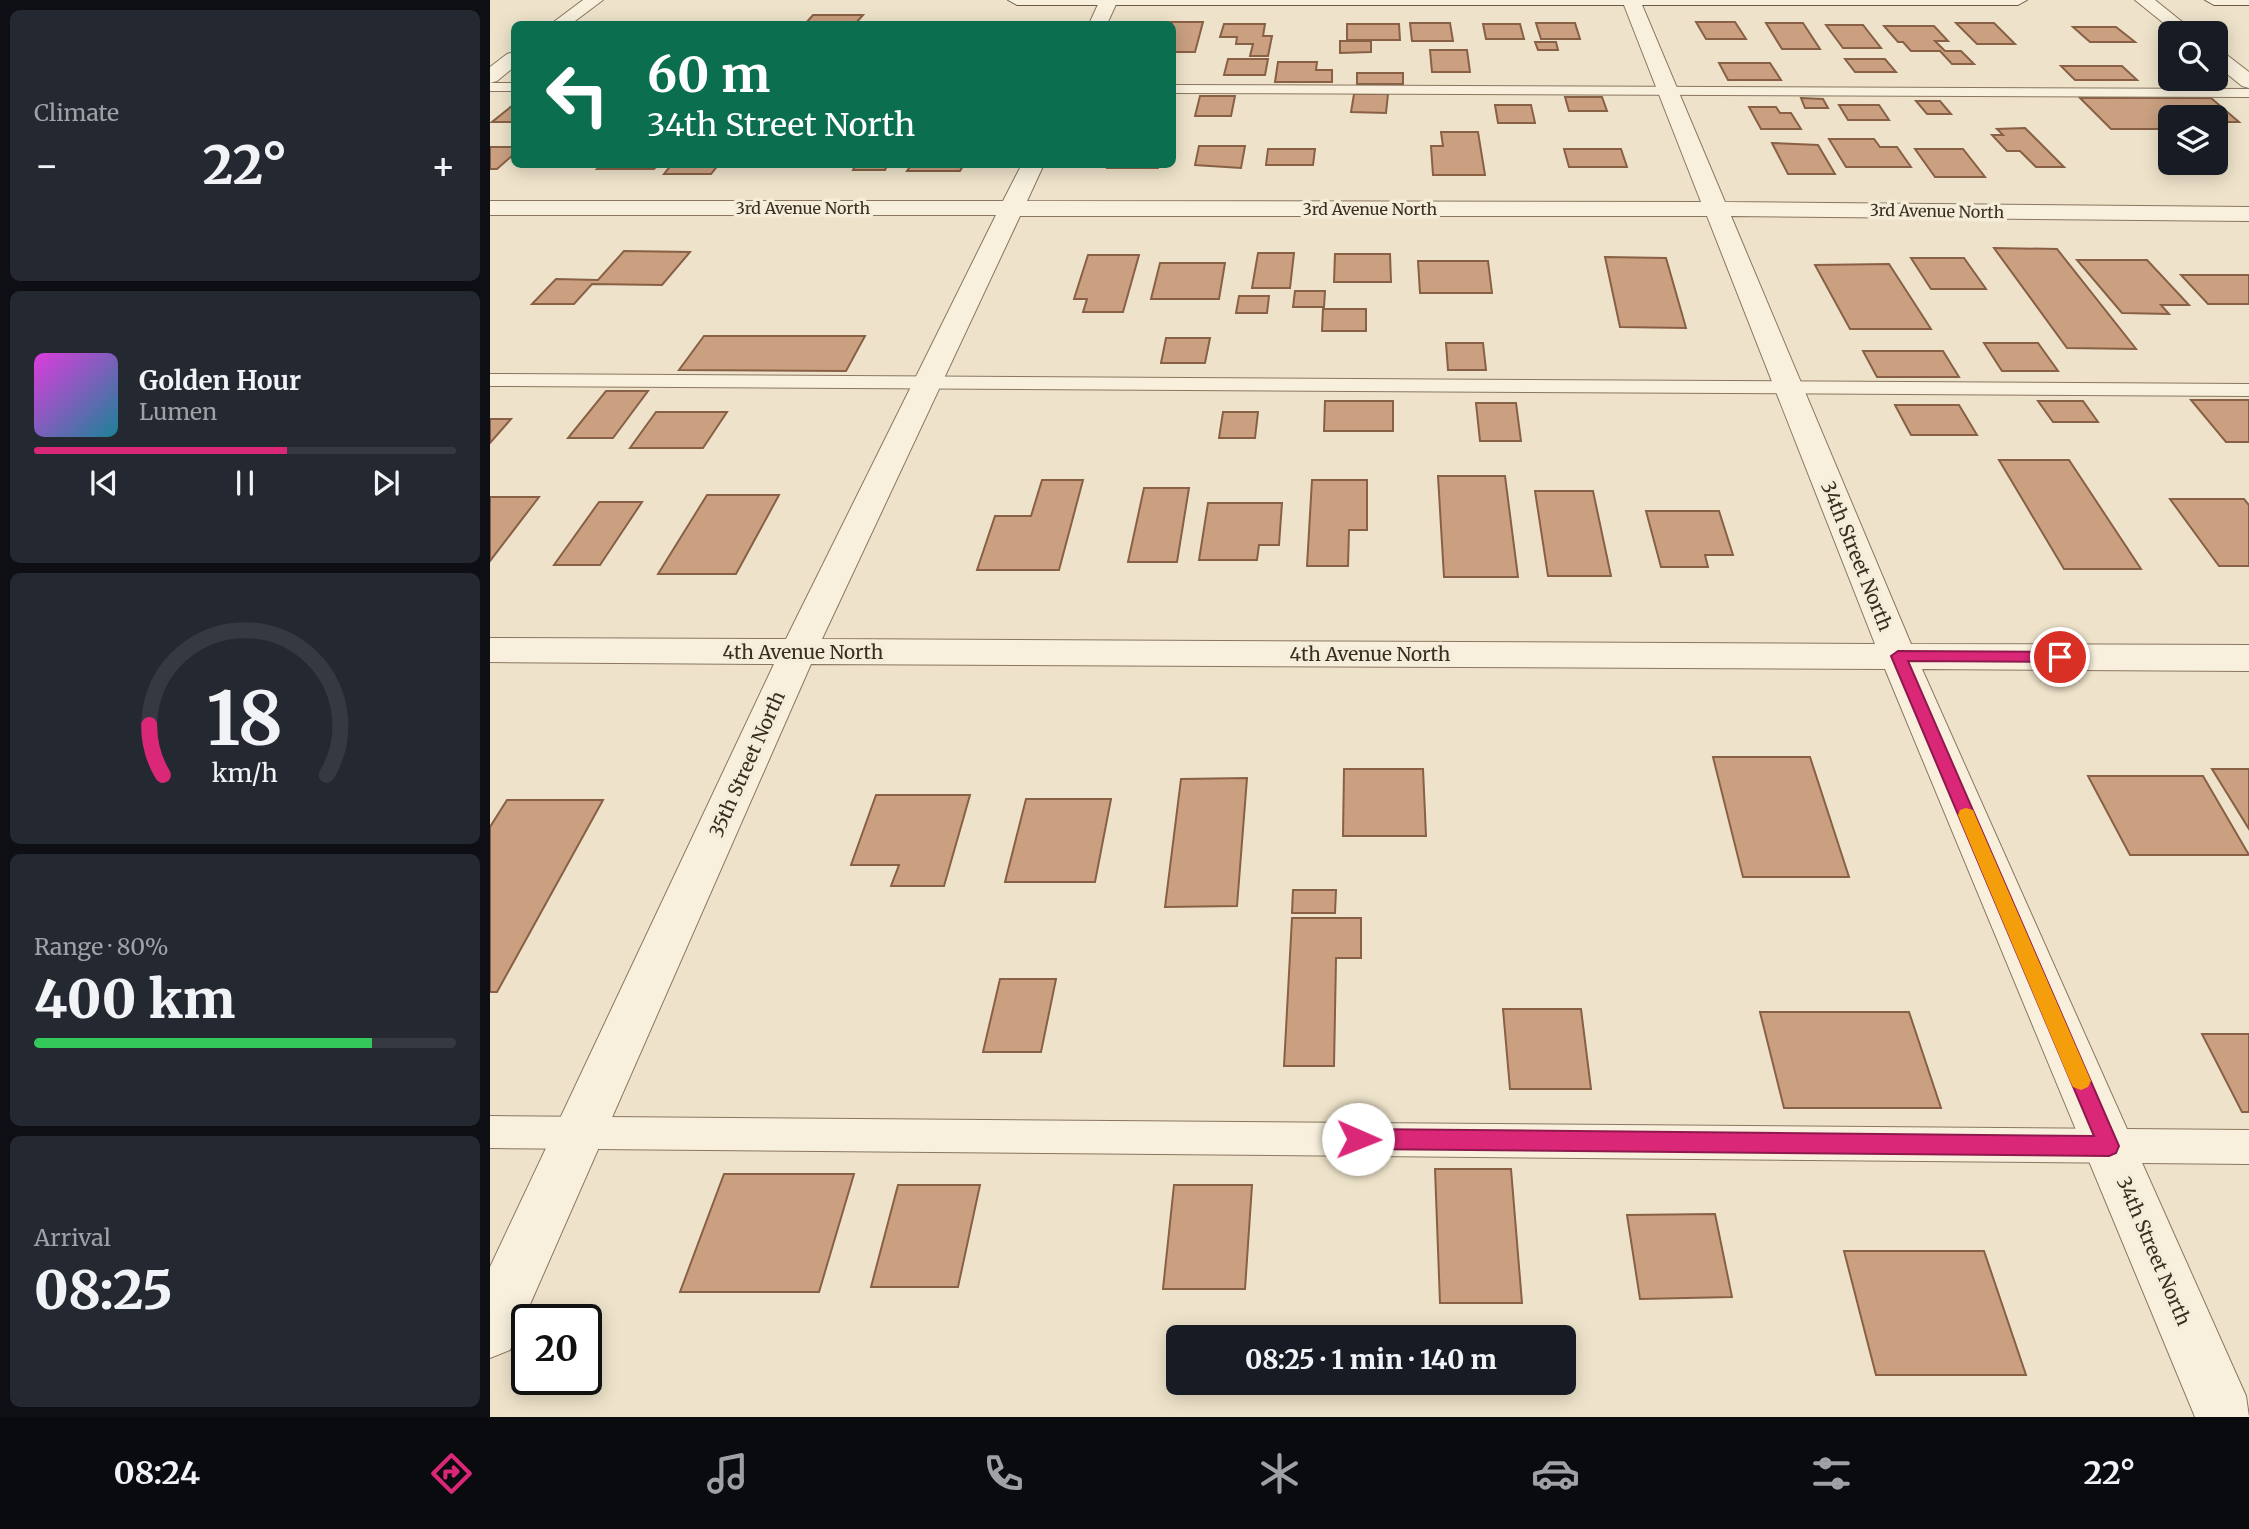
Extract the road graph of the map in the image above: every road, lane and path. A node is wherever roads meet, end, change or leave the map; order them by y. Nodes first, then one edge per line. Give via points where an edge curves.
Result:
1 (594, 0) edge
2 (1017, 0) edge
3 (1109, 0) edge
4 (2018, 0) edge
5 (2144, 0) edge
6 (2214, 0) edge
7 (2249, 0) edge
8 (1631, 1) edge
9 (565, 21) edge
10 (1099, 21) edge
11 (2171, 21) edge
12 (511, 60) edge
13 (2228, 65) edge
14 (490, 77) edge
15 (2249, 82) edge
16 (490, 87) edge
17 (511, 87) edge
18 (1176, 89) edge
19 (1667, 90) junction
20 (2249, 93) edge
21 (1031, 168) edge
22 (490, 208) edge
23 (1013, 208) junction
24 (1716, 209) junction
25 (2249, 214) edge
26 (490, 380) edge
27 (928, 382) junction
28 (1789, 389) junction
29 (2249, 390) edge
30 (490, 650) edge
31 (798, 652) junction
32 (1898, 656) junction
33 (2249, 658) edge
34 (490, 1132) edge
35 (580, 1133) junction
36 (2109, 1146) junction
37 (2249, 1147) edge
38 (490, 1330) edge
39 (2225, 1417) edge

1 - 9 street
2 - 3 street
3 - 8 street
3 - 10 street
4 - 8 street
5 - 11 street
6 - 7 street
8 - 19 street, 34th Street North
12 - 14 street
13 - 15 street
16 - 17 lane
18 - 19 lane
19 - 20 lane
19 - 24 street, 34th Street North
21 - 23 street, 35th Street North
22 - 23 street, 3rd Avenue North
23 - 24 street, 3rd Avenue North
23 - 27 street, 35th Street North
24 - 25 street, 3rd Avenue North
24 - 28 street, 34th Street North
26 - 27 lane
27 - 28 lane
27 - 31 street, 35th Street North
28 - 29 lane
28 - 32 street, 34th Street North
30 - 31 street, 4th Avenue North
31 - 32 street, 4th Avenue North
31 - 35 street, 35th Street North
32 - 33 street, 4th Avenue North
32 - 36 street, 34th Street North
34 - 35 lane
35 - 36 lane
35 - 38 street, 35th Street North
36 - 37 lane
36 - 39 street, 34th Street North

